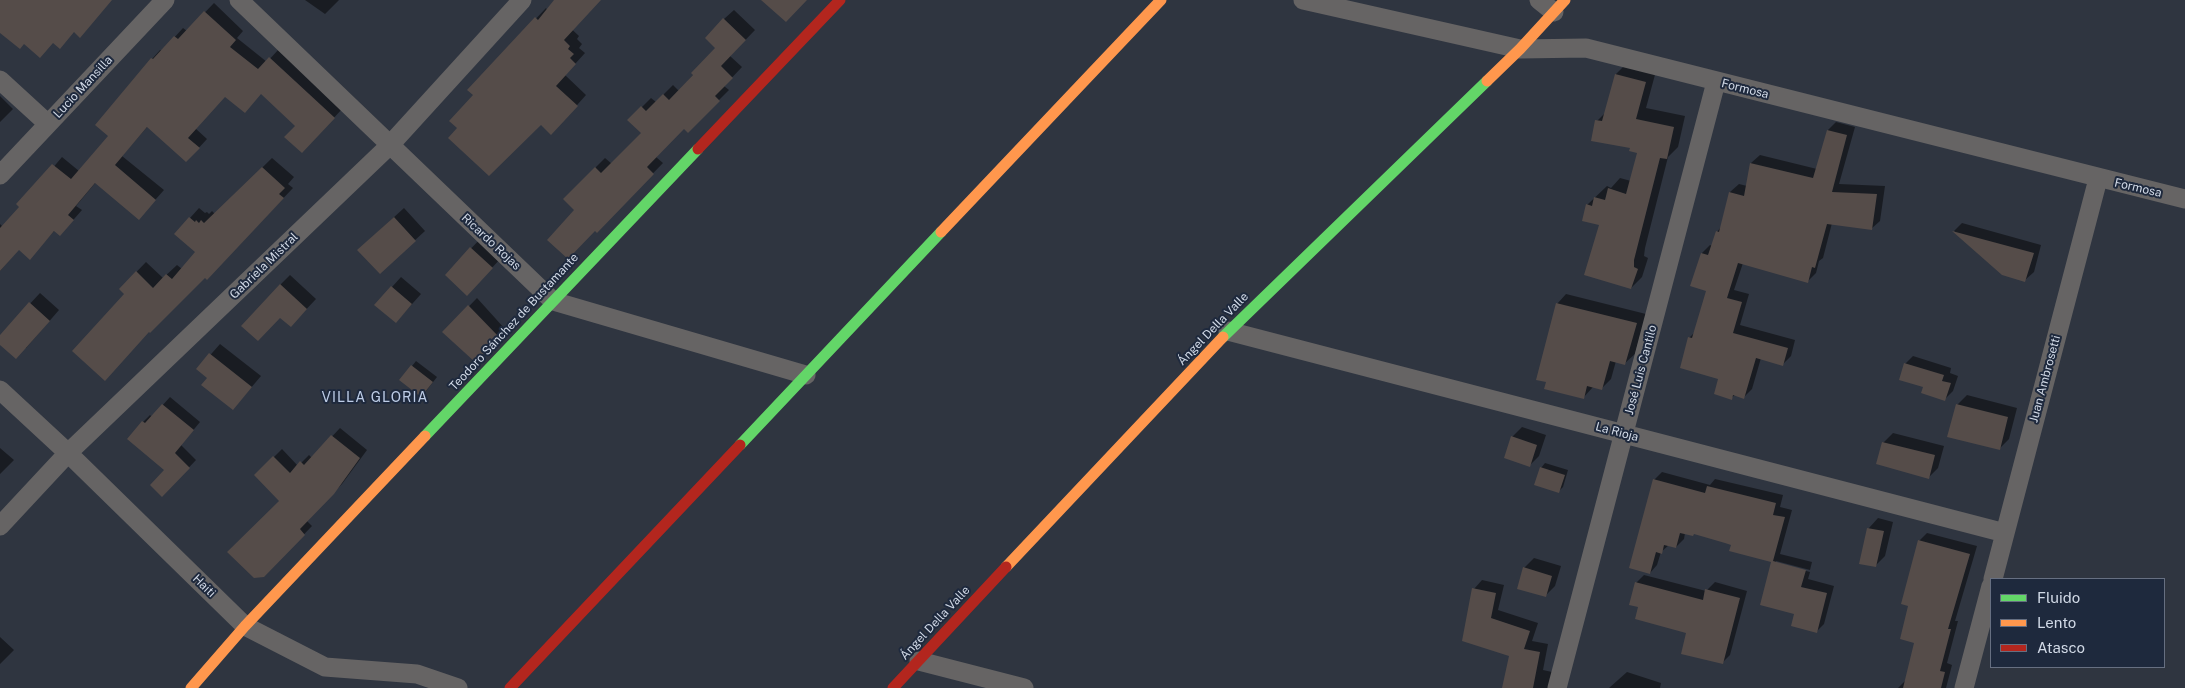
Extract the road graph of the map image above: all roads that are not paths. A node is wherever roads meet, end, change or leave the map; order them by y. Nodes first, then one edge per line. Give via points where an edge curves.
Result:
1 (165, 0) edge
2 (239, 0) edge
3 (522, 0) edge
4 (840, 0) edge
5 (1161, 0) edge
6 (1303, 0) edge
7 (1539, 0) edge
8 (1559, 6) edge
9 (1520, 49) junction
10 (0, 80) edge
11 (1716, 82) junction
12 (48, 124) junction
13 (389, 146) junction
14 (0, 175) edge
15 (2098, 179) junction
16 (2185, 199) edge
17 (553, 301) junction
18 (1228, 331) junction
19 (806, 374) junction
20 (0, 390) edge
21 (1624, 434) junction
22 (68, 453) junction
23 (0, 526) edge
24 (2005, 533) junction
25 (1993, 578) edge
26 (1990, 590) edge
27 (246, 626) junction
28 (919, 660) junction
29 (191, 688) edge
30 (458, 688) edge
31 (510, 688) edge
32 (893, 688) edge
33 (1024, 688) edge
34 (1557, 688) edge
35 (1964, 688) edge

1 - 12 street, Lucio Mansilla
2 - 13 street, Ricardo Rojas
3 - 13 street, Gabriela Mistral
4 - 17 street, Teodoro Sánchez de Bustamante
5 - 19 street
6 - 9 street, Formosa
7 - 8 street
8 - 9 street, Ángel Della Valle
9 - 11 street, Formosa via 1586,48
9 - 18 street, Ángel Della Valle
10 - 12 street
11 - 15 street, Formosa
11 - 21 street, José Luis Cantilo
12 - 14 street, Lucio Mansilla
13 - 17 street, Ricardo Rojas
13 - 22 street, Gabriela Mistral
15 - 16 street, Formosa
15 - 24 street, Juan Ambrosetti
17 - 19 street, Ricardo Rojas
17 - 27 street, Teodoro Sánchez de Bustamante
18 - 21 street, La Rioja
18 - 28 street, Ángel Della Valle
19 - 31 street
20 - 22 street, Haiti
21 - 24 street, La Rioja
21 - 34 street, José Luis Cantilo
22 - 23 street, Gabriela Mistral
22 - 27 street, Haiti
24 - 25 street, Juan Ambrosetti
26 - 35 street
27 - 29 street, Teodoro Sánchez de Bustamante
27 - 30 street, Haiti via 325,667 417,674
28 - 32 street, Ángel Della Valle
28 - 33 street

